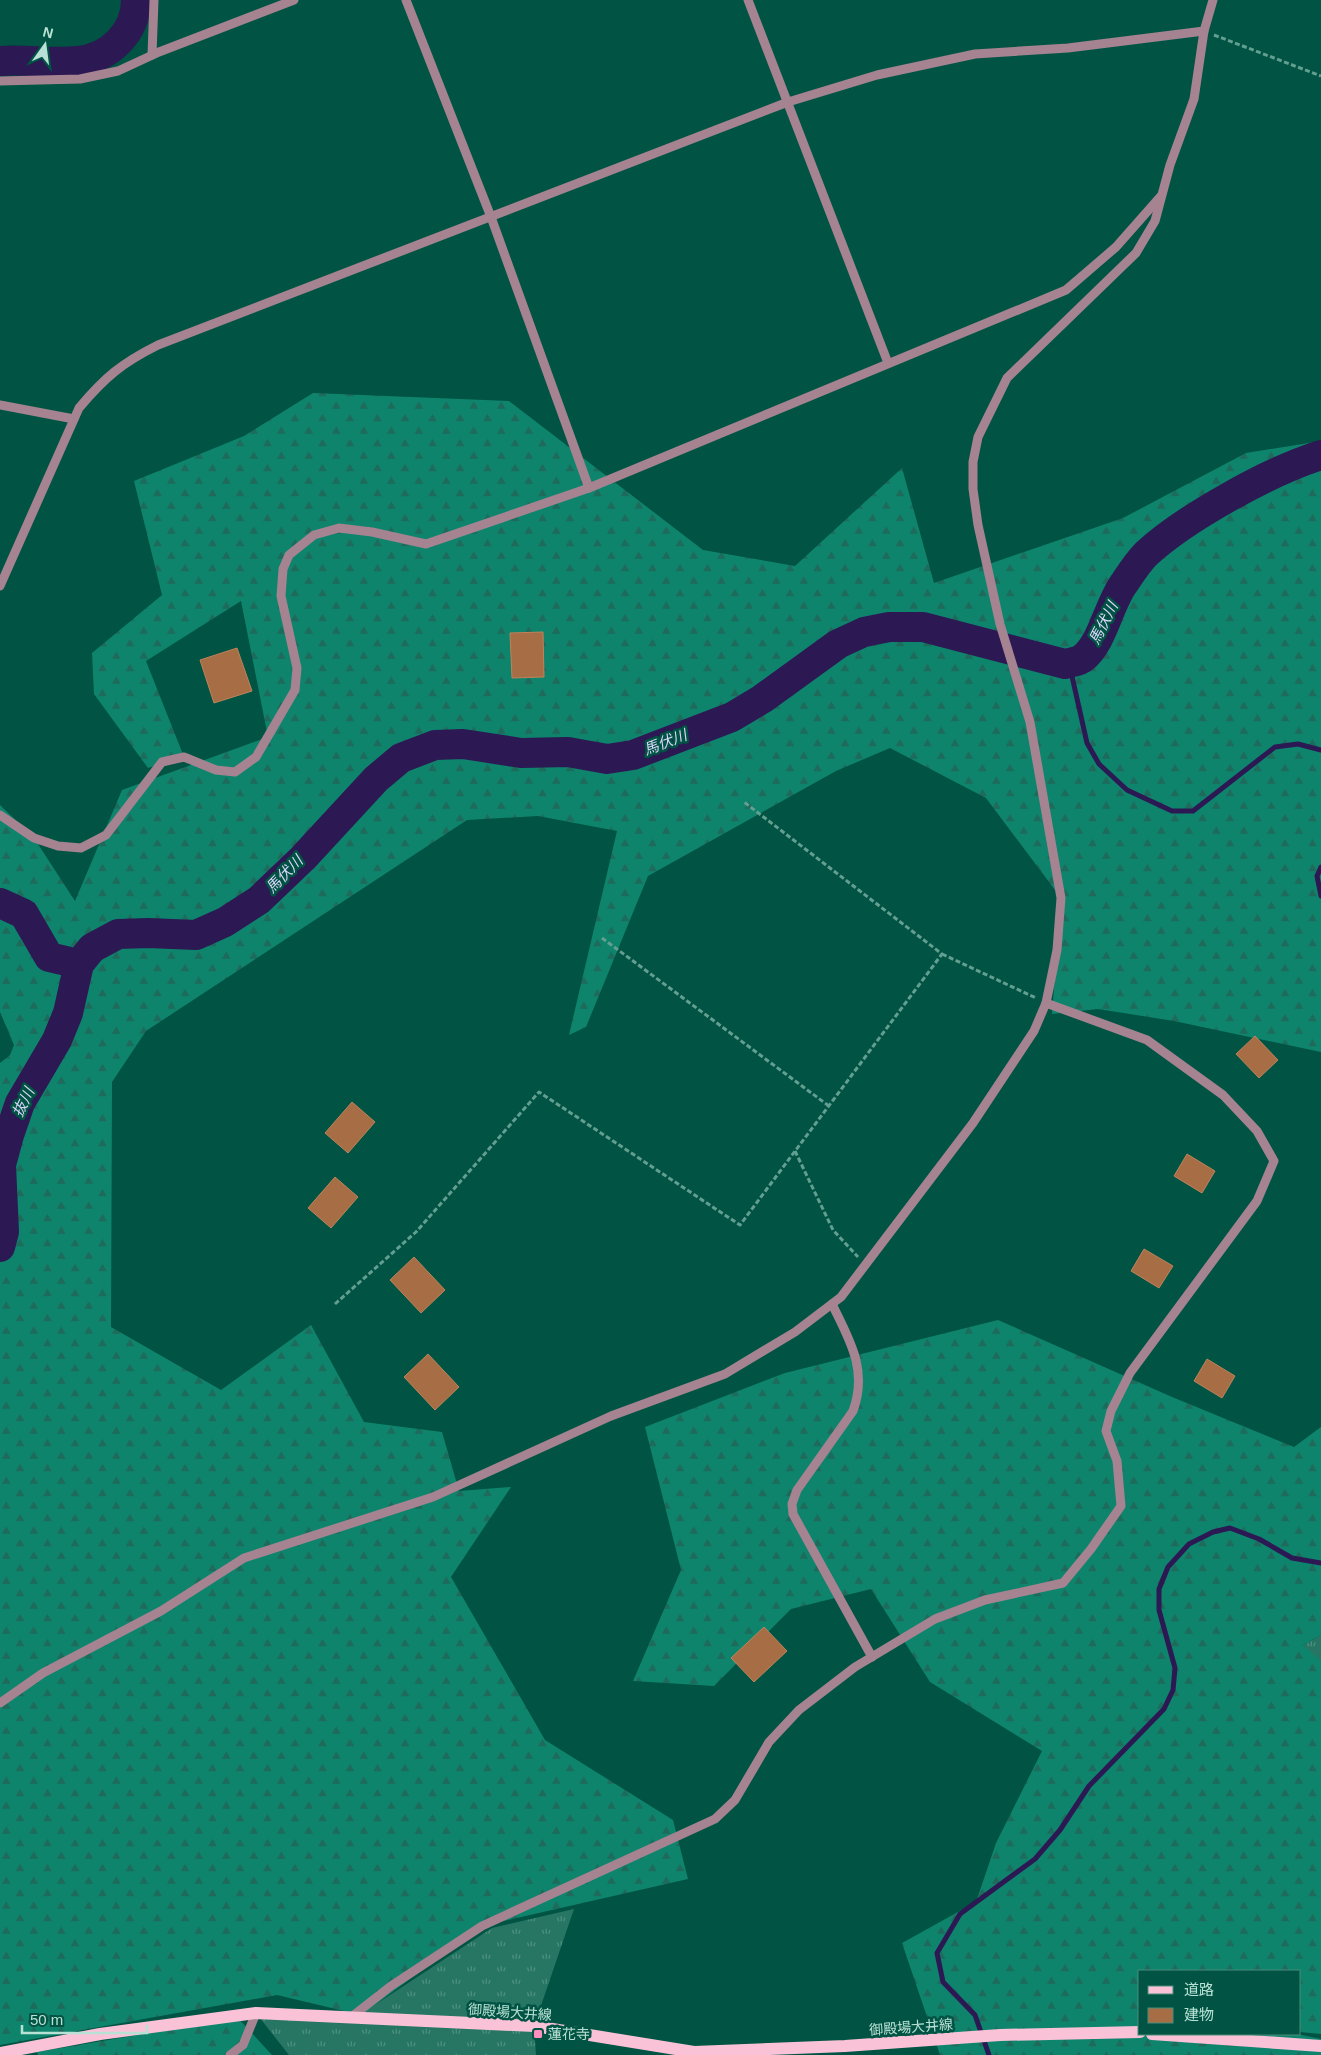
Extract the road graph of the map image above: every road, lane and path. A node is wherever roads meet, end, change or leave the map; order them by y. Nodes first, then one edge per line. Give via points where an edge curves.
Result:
1 (154, 0) edge
2 (294, 0) edge
3 (406, 0) edge
4 (748, 0) edge
5 (1213, 0) edge
6 (1204, 31) junction
7 (152, 55) junction
8 (1321, 76) edge
9 (0, 81) edge
10 (788, 102) junction
11 (1163, 194) junction
12 (491, 217) junction
13 (888, 363) junction
14 (0, 405) edge
15 (74, 420) junction
16 (588, 488) junction
17 (0, 586) edge
18 (744, 802) dead end
19 (0, 815) edge
20 (602, 938) dead end
21 (942, 954) junction
22 (1046, 1003) junction
23 (829, 1106) junction
24 (794, 1152) junction
25 (866, 1266) junction
26 (335, 1304) dead end
27 (832, 1304) junction
28 (872, 1657) junction
29 (0, 1704) edge
30 (256, 2013) junction
31 (350, 2018) junction
32 (1138, 2032) edge
33 (1166, 2035) edge
34 (1321, 2046) edge
35 (0, 2053) edge
36 (230, 2055) edge

1 - 7 street
2 - 7 street
3 - 12 street
4 - 10 street
5 - 6 street
6 - 8 path
6 - 10 street via 1068,48 975,54 877,75
6 - 11 street via 1194,99
7 - 9 street via 118,71 80,79
10 - 12 street
10 - 13 street
11 - 13 street via 1116,247 1066,290
11 - 22 street via 1156,221 1136,253 1007,378 978,437 973,462 972,489 978,525 1000,624 1030,722 1062,898 1057,950
12 - 15 street via 158,345 119,366 79,408
12 - 16 street
13 - 16 street
14 - 15 street
15 - 17 street
16 - 19 street via 426,544 339,528 314,535 289,555 283,569 281,596 297,668 296,690 256,757 235,772 216,770 184,757 162,762 106,836 81,848 58,846 34,838
18 - 21 path
20 - 23 path
21 - 22 path
21 - 23 path
22 - 25 street via 1034,1032 973,1123
22 - 28 street via 1147,1040 1223,1095 1257,1131 1274,1161 1257,1201 1130,1373 1111,1412 1106,1431 1117,1461 1120,1506 1091,1549 1063,1583 985,1600 935,1619
23 - 24 path
24 - 25 path via 833,1230
24 - 26 path via 740,1225 538,1092 416,1232
25 - 27 street
27 - 28 street via 855,1351 860,1380 858,1397 853,1411 797,1490 792,1504 793,1514
27 - 29 street via 795,1332 725,1374 611,1416 433,1497 244,1558 161,1611 43,1674
28 - 31 street via 855,1666 799,1710 769,1742 735,1800 716,1819 482,1926 391,1986
30 - 31 main road, 御殿場大井線
30 - 35 main road, 御殿場大井線 via 100,2034
30 - 36 street via 243,2045
31 - 32 main road, 御殿場大井線 via 534,2026 694,2052 1000,2035
33 - 34 main road

